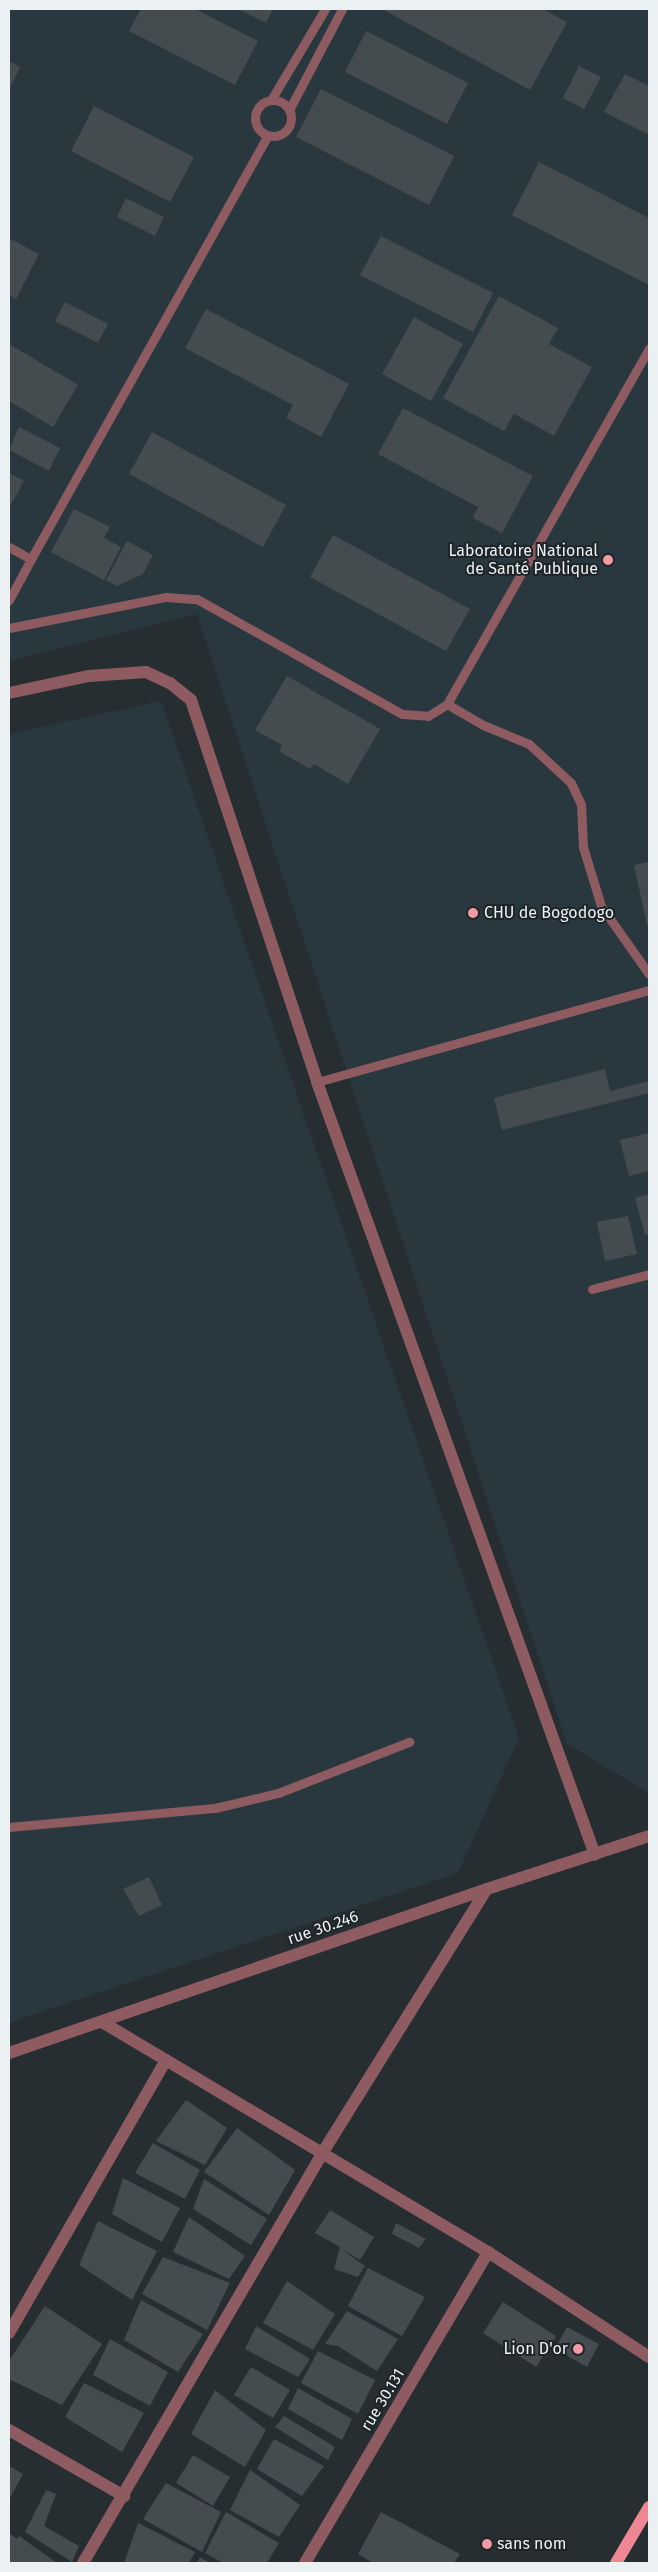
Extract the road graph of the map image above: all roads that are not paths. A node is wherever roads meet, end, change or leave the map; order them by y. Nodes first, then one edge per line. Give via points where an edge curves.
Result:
1 (325, 9) edge
2 (342, 9) edge
3 (271, 100) junction
4 (289, 110) junction
5 (267, 136) junction
6 (649, 348) edge
7 (9, 548) edge
8 (30, 559) junction
9 (9, 600) edge
10 (9, 628) edge
11 (9, 693) edge
12 (447, 704) junction
13 (649, 974) edge
14 (649, 990) edge
15 (316, 1082) junction
16 (649, 1274) edge
17 (592, 1289) dead end
18 (409, 1742) dead end
19 (9, 1827) edge
20 (649, 1836) edge
21 (595, 1855) junction
22 (487, 1889) junction
23 (102, 2022) junction
24 (9, 2053) edge
25 (166, 2060) junction
26 (323, 2152) junction
27 (488, 2252) junction
28 (9, 2333) edge
29 (649, 2357) edge
30 (9, 2430) edge
31 (124, 2496) junction
32 (649, 2506) edge
33 (83, 2563) edge
34 (305, 2563) edge
35 (616, 2563) edge

1 - 3 lane
2 - 4 lane
3 - 4 lane via 285,104
3 - 5 lane via 264,102 255,112 256,126
4 - 5 lane via 291,117 286,130 281,135
5 - 8 lane
6 - 12 lane
7 - 8 lane
8 - 9 lane
10 - 12 lane via 166,597 197,600 402,714 428,716
11 - 15 street via 89,676 146,672 170,682 191,700
12 - 13 lane via 483,725 529,744 571,783 581,804 583,847 602,906
14 - 15 lane
15 - 21 street
16 - 17 lane
18 - 19 lane via 278,1794 215,1808
20 - 21 street, rue 30.246
21 - 22 street, rue 30.246
22 - 23 street, rue 30.246
22 - 26 street
23 - 24 street, rue 30.246
23 - 25 street
25 - 26 street
25 - 28 street
26 - 27 street
26 - 31 street
27 - 29 street
27 - 34 street, rue 30.131
30 - 31 street
31 - 33 street
32 - 35 main road

